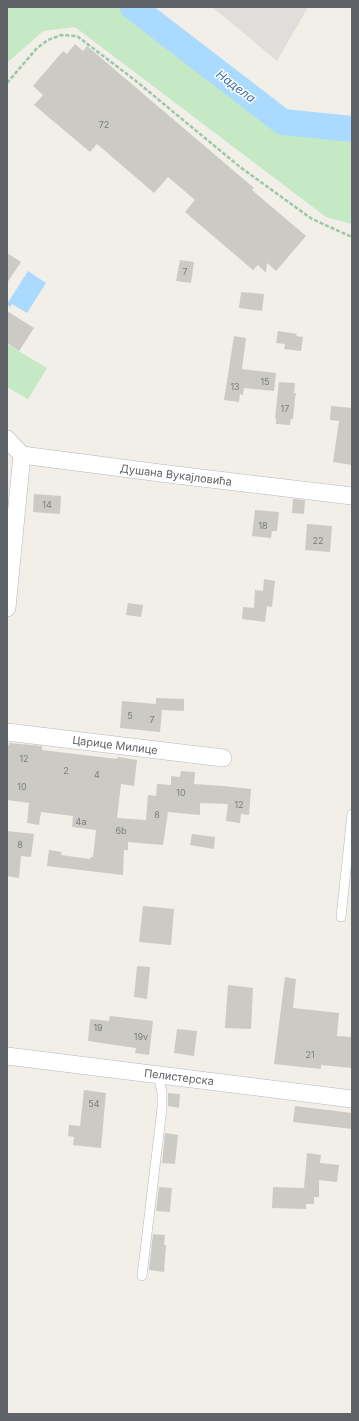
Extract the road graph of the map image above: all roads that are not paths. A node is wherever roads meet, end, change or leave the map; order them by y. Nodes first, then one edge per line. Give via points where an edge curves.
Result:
1 (7, 439) edge
2 (22, 455) junction
3 (352, 496) edge
4 (7, 608) edge
5 (7, 732) edge
6 (223, 758) dead end
7 (352, 814) edge
8 (341, 917) dead end
9 (7, 1056) edge
10 (158, 1075) junction
11 (352, 1099) edge
12 (142, 1276) dead end

1 - 2 street
2 - 3 street, Душана Вукајловића
2 - 4 street
5 - 6 street, Царице Милице
7 - 8 lane
9 - 10 street, Пелистерска
10 - 11 street, Пелистерска
10 - 12 lane via 162,1108

